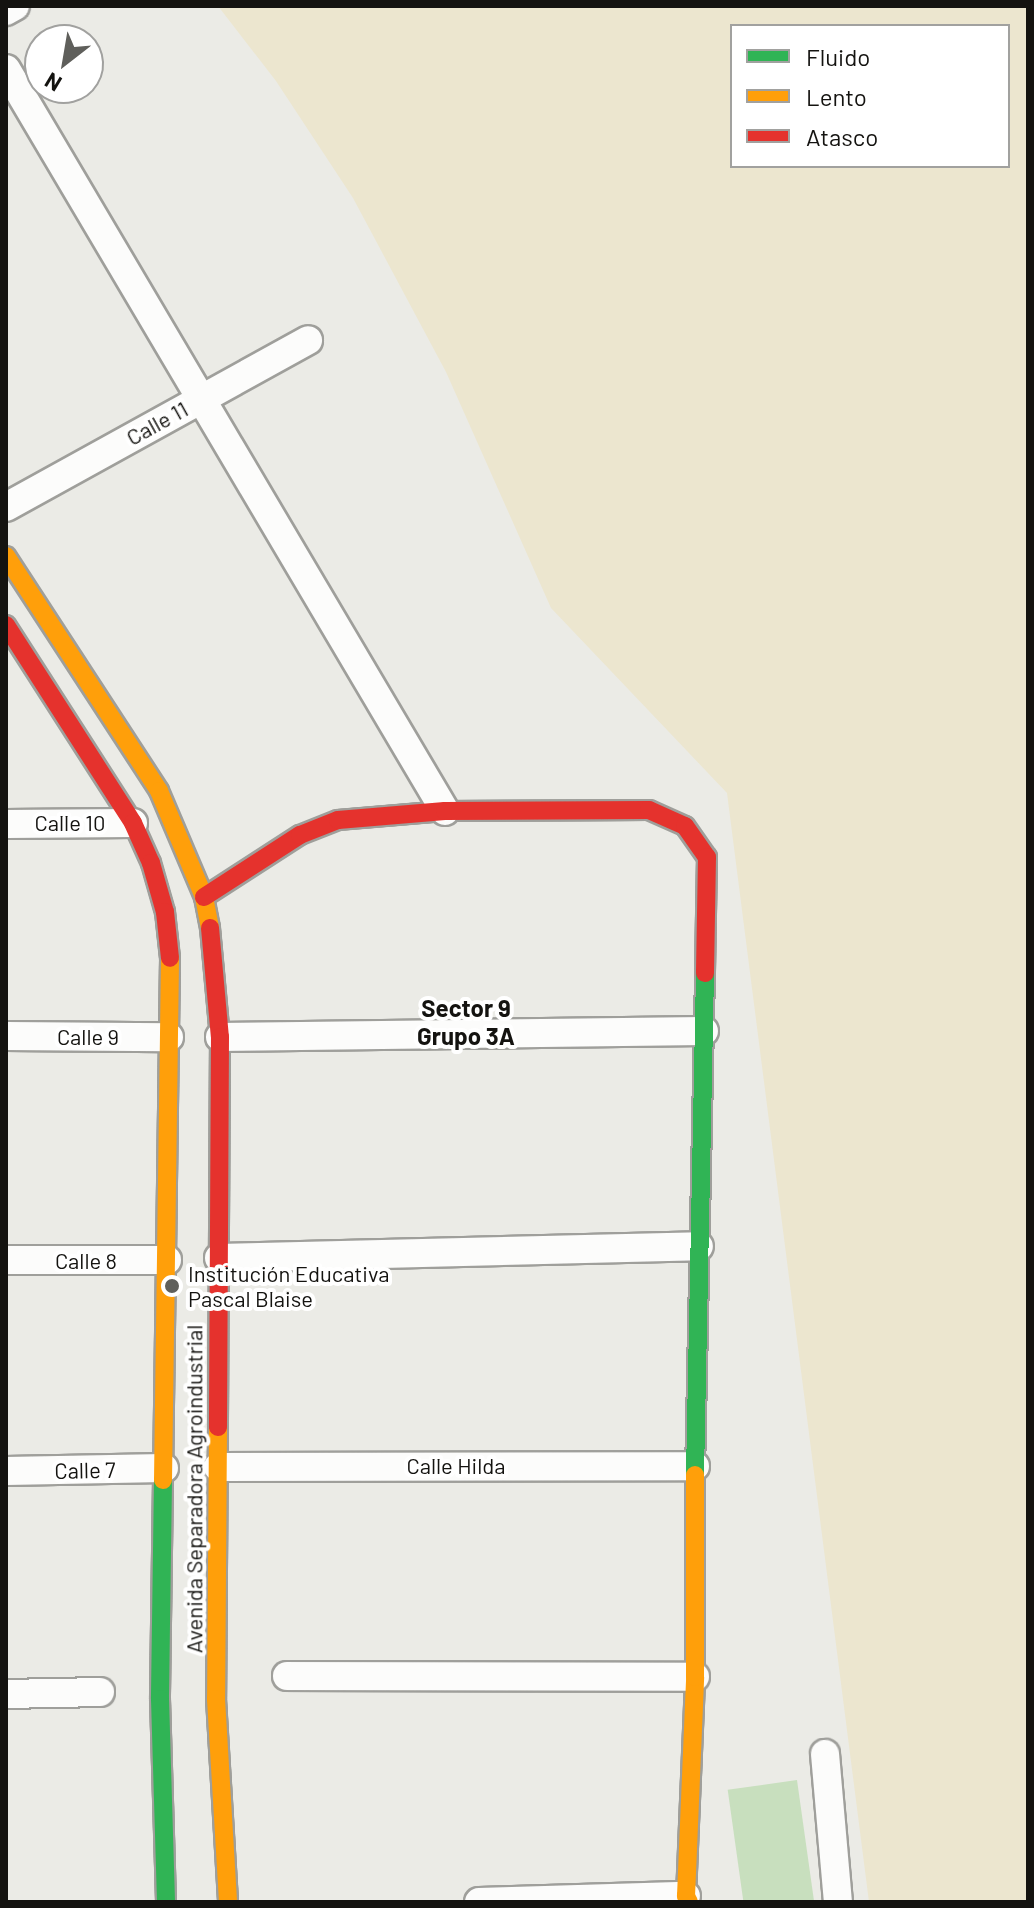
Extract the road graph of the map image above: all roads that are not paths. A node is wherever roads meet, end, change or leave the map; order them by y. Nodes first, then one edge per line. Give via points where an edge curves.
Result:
1 (15, 6) edge
2 (6, 11) edge
3 (6, 69) edge
4 (308, 340) dead end
5 (201, 399) junction
6 (6, 507) edge
7 (6, 556) edge
8 (6, 625) edge
9 (445, 811) junction
10 (133, 823) junction
11 (6, 824) edge
12 (204, 897) junction
13 (704, 1031) junction
14 (6, 1036) edge
15 (169, 1037) junction
16 (220, 1037) junction
17 (699, 1246) junction
18 (219, 1258) junction
19 (6, 1260) edge
20 (167, 1260) junction
21 (695, 1466) junction
22 (218, 1467) junction
23 (164, 1468) junction
24 (6, 1471) edge
25 (287, 1676) dead end
26 (695, 1677) junction
27 (100, 1692) dead end
28 (6, 1694) edge
29 (825, 1754) dead end
30 (688, 1899) edge
31 (166, 1902) edge
32 (228, 1902) edge
33 (479, 1902) edge
34 (838, 1902) edge

1 - 2 street
3 - 5 street
4 - 5 street, Calle 11
5 - 6 street, Calle 11
5 - 9 street
7 - 12 street, Avenida Separadora Agroindustrial via 159,791
8 - 10 street, Avenida Separadora Agroindustrial
9 - 12 street via 338,820 300,835
9 - 13 street via 649,810 685,826 707,857
10 - 11 street, Calle 10
10 - 15 street, Avenida Separadora Agroindustrial via 165,912 171,963
12 - 16 street, Avenida Separadora Agroindustrial via 215,957
13 - 16 street
13 - 17 street
14 - 15 street, Calle 9
15 - 20 street, Avenida Separadora Agroindustrial
16 - 18 street, Avenida Separadora Agroindustrial
17 - 18 street
17 - 21 street
18 - 22 street, Avenida Separadora Agroindustrial
19 - 20 street, Calle 8
20 - 23 street, Avenida Separadora Agroindustrial
21 - 22 street, Calle Hilda
21 - 26 street
22 - 32 street, Avenida Separadora Agroindustrial via 216,1699
23 - 24 street, Calle 7
23 - 31 street, Avenida Separadora Agroindustrial via 160,1699
25 - 26 street
26 - 30 street
27 - 28 street
29 - 34 street
30 - 33 street

